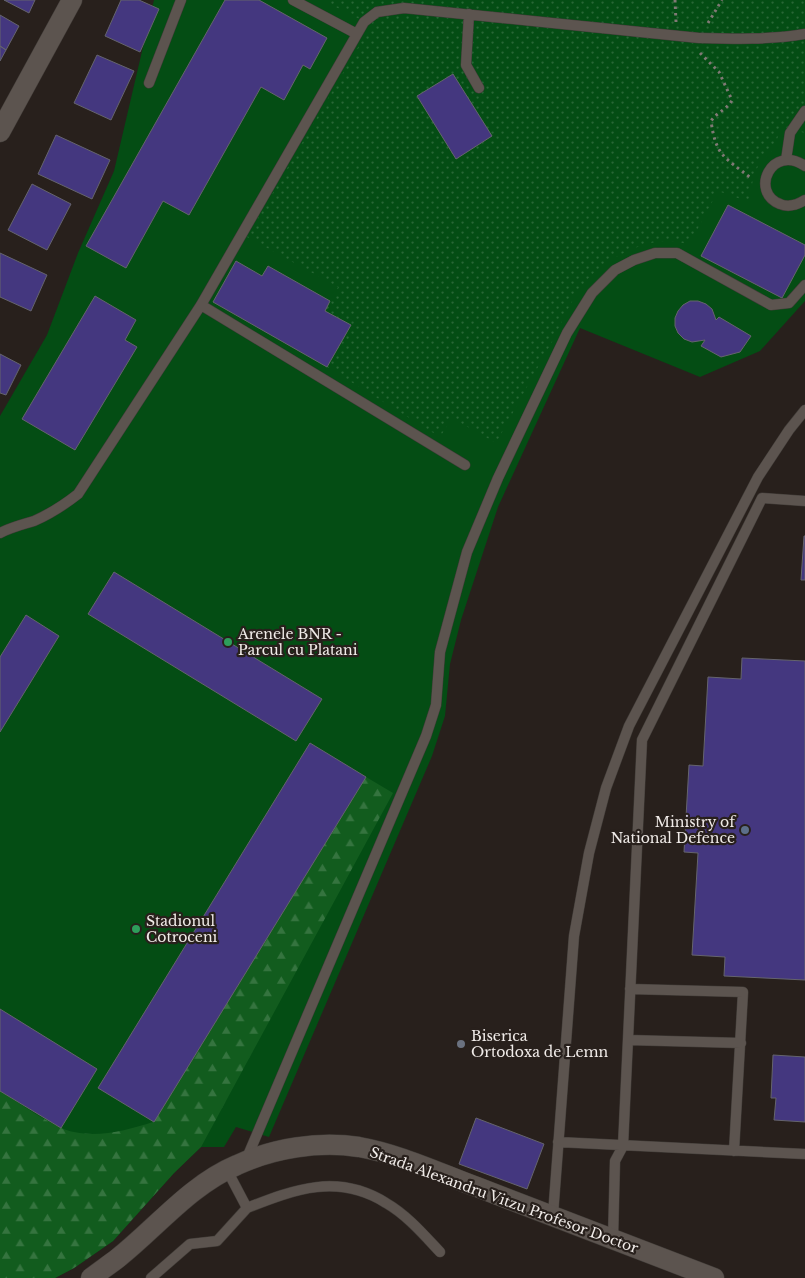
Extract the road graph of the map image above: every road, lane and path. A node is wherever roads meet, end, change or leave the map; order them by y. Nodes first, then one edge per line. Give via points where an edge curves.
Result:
1 (72, 0) edge
2 (181, 0) edge
3 (293, 0) edge
4 (722, 0) edge
5 (469, 14) junction
6 (357, 34) junction
7 (805, 34) edge
8 (684, 37) junction
9 (700, 38) junction
10 (149, 83) dead end
11 (479, 88) dead end
12 (805, 111) edge
13 (0, 132) edge
14 (786, 160) junction
15 (805, 166) edge
16 (766, 190) junction
17 (805, 200) edge
18 (805, 285) edge
19 (201, 305) junction
20 (805, 410) edge
21 (464, 465) dead end
22 (805, 501) edge
23 (0, 533) edge
24 (630, 990) junction
25 (628, 1040) junction
26 (740, 1043) junction
27 (558, 1142) junction
28 (623, 1146) junction
29 (734, 1150) junction
30 (805, 1154) edge
31 (245, 1162) junction
32 (227, 1170) junction
33 (247, 1208) junction
34 (553, 1215) junction
35 (613, 1239) junction
36 (440, 1252) dead end
37 (91, 1278) edge
38 (151, 1278) edge
39 (714, 1278) edge

1 - 13 street
2 - 10 lane
3 - 6 lane
4 - 9 path
5 - 6 lane via 404,8 377,12 364,22
5 - 8 lane
5 - 11 lane via 466,65
6 - 19 lane
7 - 9 lane via 746,40
8 - 9 lane
8 - 16 path via 719,72 732,100 711,121 719,151
12 - 14 lane via 790,133
14 - 15 lane
14 - 16 lane via 772,167 767,174
16 - 17 lane via 776,203 783,206
18 - 31 lane via 789,303 770,305 676,252 655,253 634,260 614,270 592,293 567,333 498,478 467,552 440,652 436,705 426,736
19 - 21 lane
19 - 23 lane via 78,494 59,509
20 - 27 lane via 758,477 629,726 612,768 597,816 578,914
22 - 24 lane via 762,498 642,740
24 - 25 lane
24 - 26 lane via 743,992
25 - 26 lane
25 - 28 lane
26 - 29 lane
27 - 28 lane
27 - 34 lane
28 - 29 lane
28 - 35 lane via 615,1162
29 - 30 lane
31 - 32 street, Strada Alexandru Vitzu Profesor Doctor
31 - 34 street, Strada Alexandru Vitzu Profesor Doctor via 260,1155 306,1147 359,1147
32 - 33 lane
32 - 37 street, Strada Alexandru Vitzu Profesor Doctor via 200,1186
33 - 36 lane via 288,1192 326,1186 357,1190 386,1203
33 - 38 lane via 216,1241 190,1244
34 - 35 street, Strada Alexandru Vitzu Profesor Doctor
35 - 39 street, Strada Alexandru Vitzu Profesor Doctor

